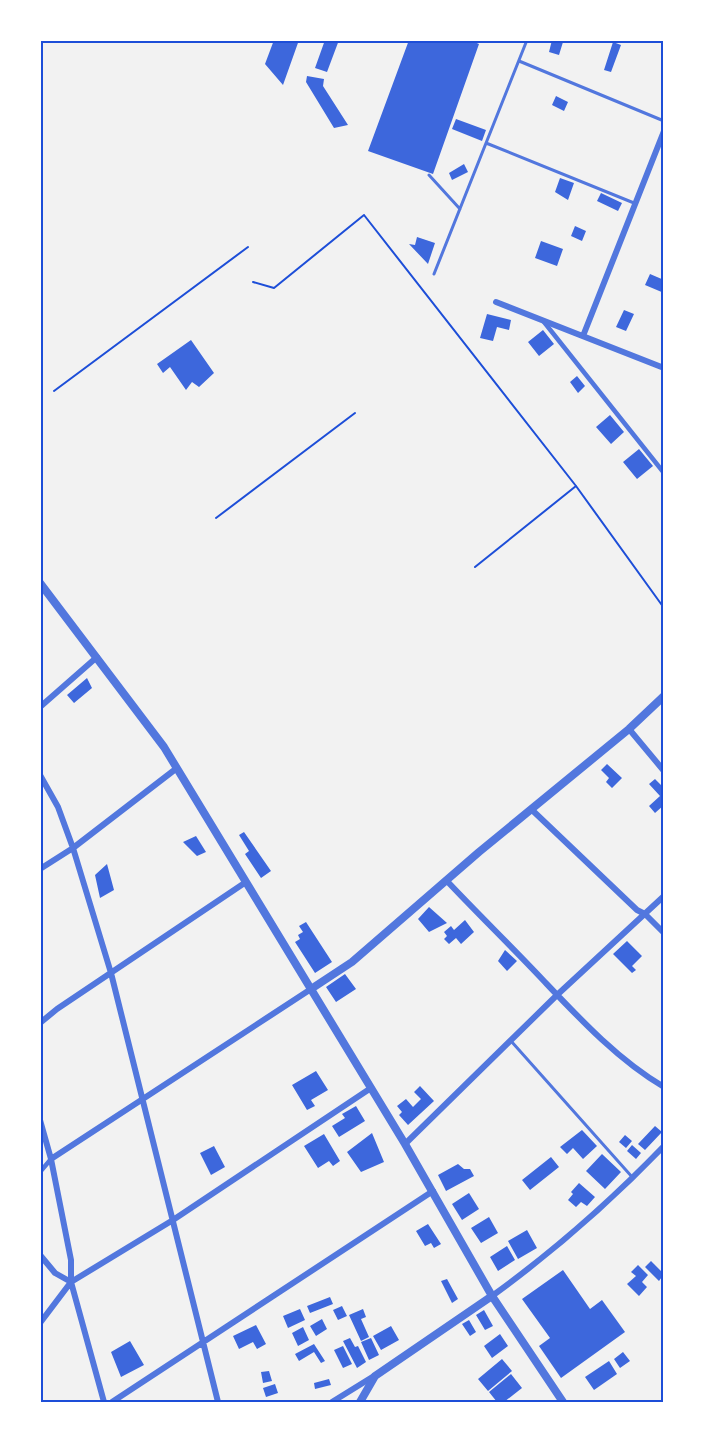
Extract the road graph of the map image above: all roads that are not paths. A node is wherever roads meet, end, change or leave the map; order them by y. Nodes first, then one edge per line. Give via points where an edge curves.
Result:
1 (527, 40) edge
2 (519, 61) junction
3 (663, 121) edge
4 (663, 131) edge
5 (486, 143) junction
6 (429, 175) dead end
7 (635, 203) junction
8 (460, 209) junction
9 (434, 274) dead end
10 (496, 302) dead end
11 (544, 322) junction
12 (583, 336) junction
13 (663, 369) edge
14 (663, 473) edge
15 (40, 583) edge
16 (97, 657) junction
17 (663, 696) edge
18 (40, 707) edge
19 (629, 729) junction
20 (177, 768) junction
21 (663, 771) edge
22 (40, 775) edge
23 (531, 809) junction
24 (73, 848) junction
25 (40, 869) edge
26 (446, 880) junction
27 (246, 882) junction
28 (663, 896) edge
29 (645, 914) junction
30 (663, 933) edge
31 (111, 973) junction
32 (311, 988) junction
33 (556, 995) junction
34 (40, 1023) edge
35 (511, 1041) junction
36 (663, 1087) edge
37 (371, 1088) junction
38 (142, 1100) junction
39 (40, 1120) edge
40 (405, 1144) junction
41 (663, 1146) edge
42 (51, 1159) junction
43 (40, 1172) edge
44 (633, 1178) junction
45 (432, 1191) junction
46 (173, 1220) junction
47 (40, 1255) edge
48 (71, 1282) junction
49 (492, 1296) junction
50 (40, 1323) edge
51 (203, 1341) junction
52 (375, 1376) junction
53 (104, 1402) edge
54 (112, 1402) edge
55 (218, 1402) edge
56 (332, 1402) edge
57 (360, 1402) edge
58 (563, 1402) edge

1 - 2 lane
2 - 3 lane
2 - 5 lane
4 - 7 street
5 - 7 lane
5 - 8 lane
6 - 8 lane
7 - 12 street
8 - 9 lane
10 - 11 street
11 - 12 street
11 - 14 street
12 - 13 street
15 - 16 street
16 - 18 street
16 - 20 street
17 - 19 street
19 - 21 street
19 - 23 street
20 - 24 street
20 - 27 street
22 - 24 street via 58,807
23 - 26 street
23 - 29 street
24 - 25 street
24 - 31 street
26 - 32 street via 352,962
26 - 33 street
27 - 31 street
27 - 32 street
28 - 29 street
29 - 30 street
29 - 33 street
31 - 34 street
31 - 38 street
32 - 37 street
32 - 38 street
33 - 35 street
33 - 36 street via 620,1054
35 - 40 street
35 - 44 lane
37 - 40 street
37 - 46 street
38 - 42 street
38 - 46 street
39 - 42 street
40 - 45 street
41 - 44 street
42 - 43 street
42 - 48 street via 71,1260
44 - 49 street via 542,1259
45 - 49 street
45 - 51 street
46 - 48 street
46 - 51 street
47 - 48 street via 55,1273
48 - 50 street
48 - 53 street
49 - 52 street
49 - 58 street
51 - 54 street
51 - 55 street
52 - 56 street
52 - 57 street

